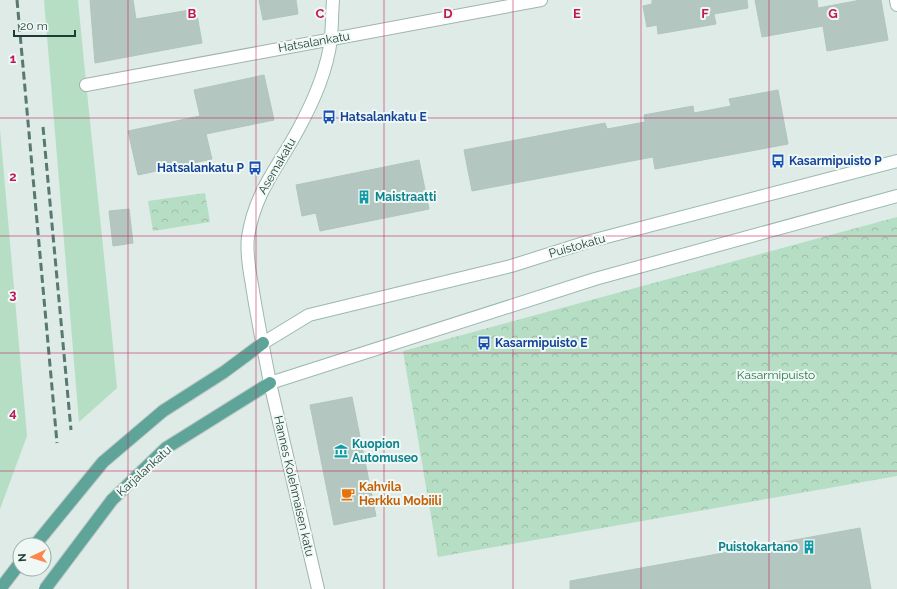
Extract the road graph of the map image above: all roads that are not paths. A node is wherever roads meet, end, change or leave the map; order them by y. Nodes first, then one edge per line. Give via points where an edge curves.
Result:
1 (333, 0) edge
2 (541, 0) edge
3 (896, 0) edge
4 (897, 5) edge
5 (331, 40) junction
6 (86, 85) dead end
7 (897, 161) edge
8 (897, 196) edge
9 (262, 343) junction
10 (270, 383) junction
11 (42, 537) edge
12 (12, 574) edge
13 (0, 589) edge
14 (46, 589) edge
15 (318, 589) edge

1 - 5 main road, Asemakatu
2 - 5 main road, Hatsalankatu
3 - 4 main road
5 - 6 main road, Hatsalankatu
5 - 9 main road, Asemakatu via 322,79 299,129 269,177 253,216 248,238 248,263
7 - 9 main road, Puistokatu via 587,242 511,266 310,315
8 - 10 main road via 595,278
9 - 10 main road, Asemakatu
9 - 11 main road, bridge via 224,372 163,411 103,462
10 - 14 main road, Karjalankatu, bridge via 166,448 112,500
10 - 15 main road, Hannes Kolehmaisen katu
12 - 13 main road

